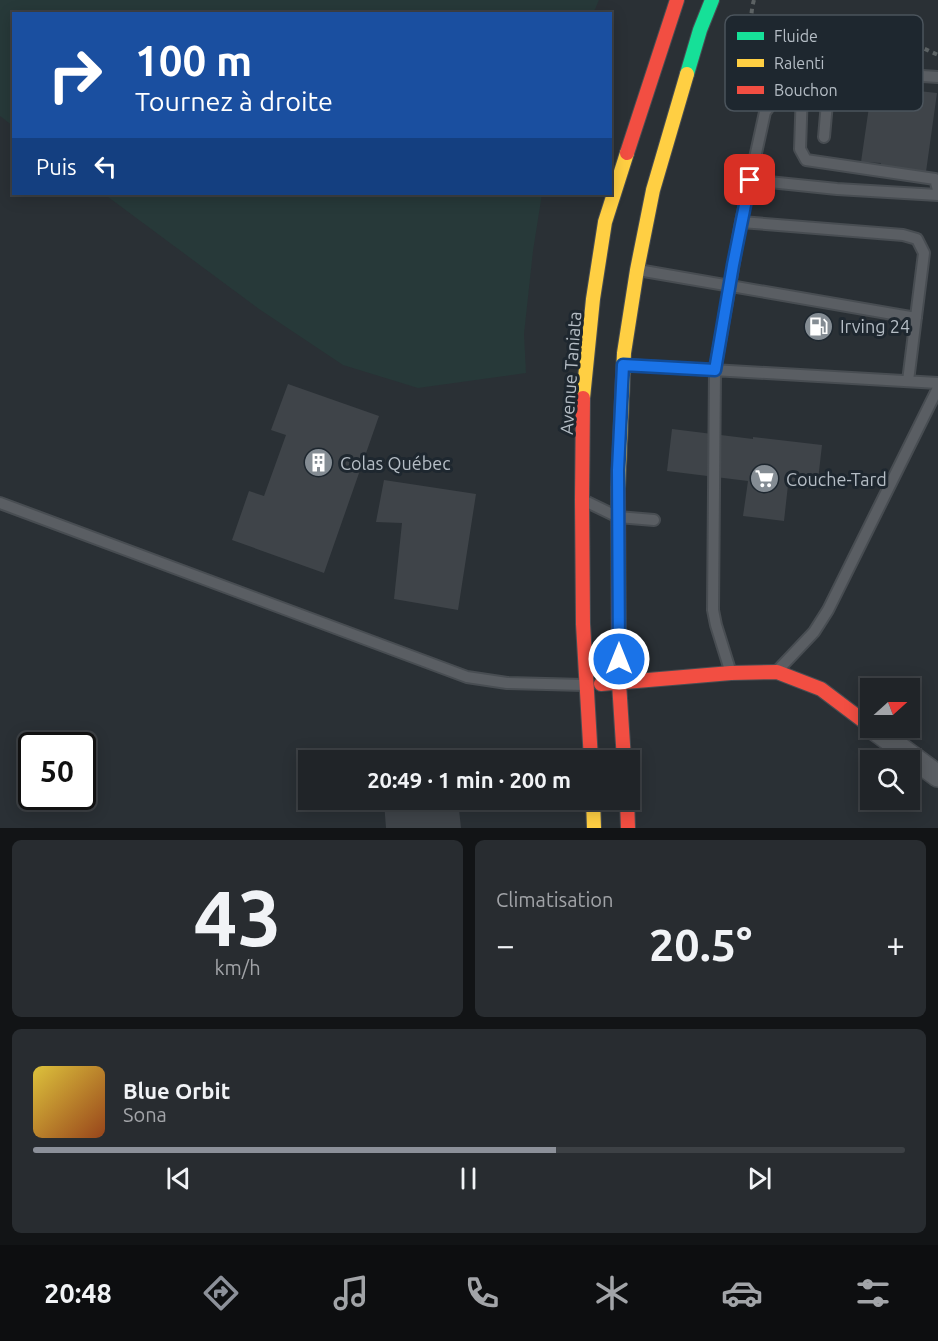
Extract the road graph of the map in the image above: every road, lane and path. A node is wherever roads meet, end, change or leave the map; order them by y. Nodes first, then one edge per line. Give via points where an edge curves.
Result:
1 (677, 0) edge
2 (712, 0) edge
3 (754, 0) edge
4 (752, 15) edge
5 (923, 48) edge
6 (938, 55) edge
7 (923, 76) edge
8 (938, 77) edge
9 (766, 111) edge
10 (801, 111) edge
11 (826, 111) edge
12 (824, 137) dead end
13 (750, 180) junction
14 (938, 190) edge
15 (938, 195) edge
16 (741, 222) junction
17 (637, 270) junction
18 (729, 287) junction
19 (916, 318) junction
20 (623, 365) junction
21 (715, 370) junction
22 (908, 381) junction
23 (938, 383) edge
24 (938, 388) edge
25 (582, 499) junction
26 (0, 502) edge
27 (618, 517) junction
28 (654, 520) dead end
29 (777, 672) junction
30 (731, 673) junction
31 (619, 682) junction
32 (588, 685) junction
33 (860, 719) edge
34 (886, 738) edge
35 (591, 750) edge
36 (623, 750) edge
37 (938, 776) edge
38 (593, 810) edge
39 (627, 810) edge
40 (594, 828) edge
41 (628, 828) edge

1 - 25 main road, Avenue Taniata via 606,222 593,299 583,400
2 - 17 main road via 653,190
3 - 4 path
5 - 6 path
7 - 8 lane
9 - 13 lane
10 - 14 lane via 800,149 806,160 935,179
11 - 12 lane
13 - 15 lane
13 - 16 lane
16 - 18 lane
16 - 19 lane via 917,239 924,253
17 - 18 lane
17 - 20 main road
18 - 19 lane
18 - 21 lane
19 - 22 lane
20 - 21 lane
20 - 27 main road
21 - 22 lane
21 - 30 lane via 714,610
22 - 23 lane
24 - 29 lane via 828,610 814,632
25 - 27 lane
25 - 32 main road, Avenue Taniata via 583,624
26 - 32 lane via 467,677 507,683
27 - 28 lane
27 - 31 main road
29 - 30 main road
29 - 33 main road via 821,689
30 - 31 main road
31 - 32 main road
31 - 36 main road
32 - 35 main road, Avenue Taniata
34 - 37 street
38 - 40 main road
39 - 41 main road

